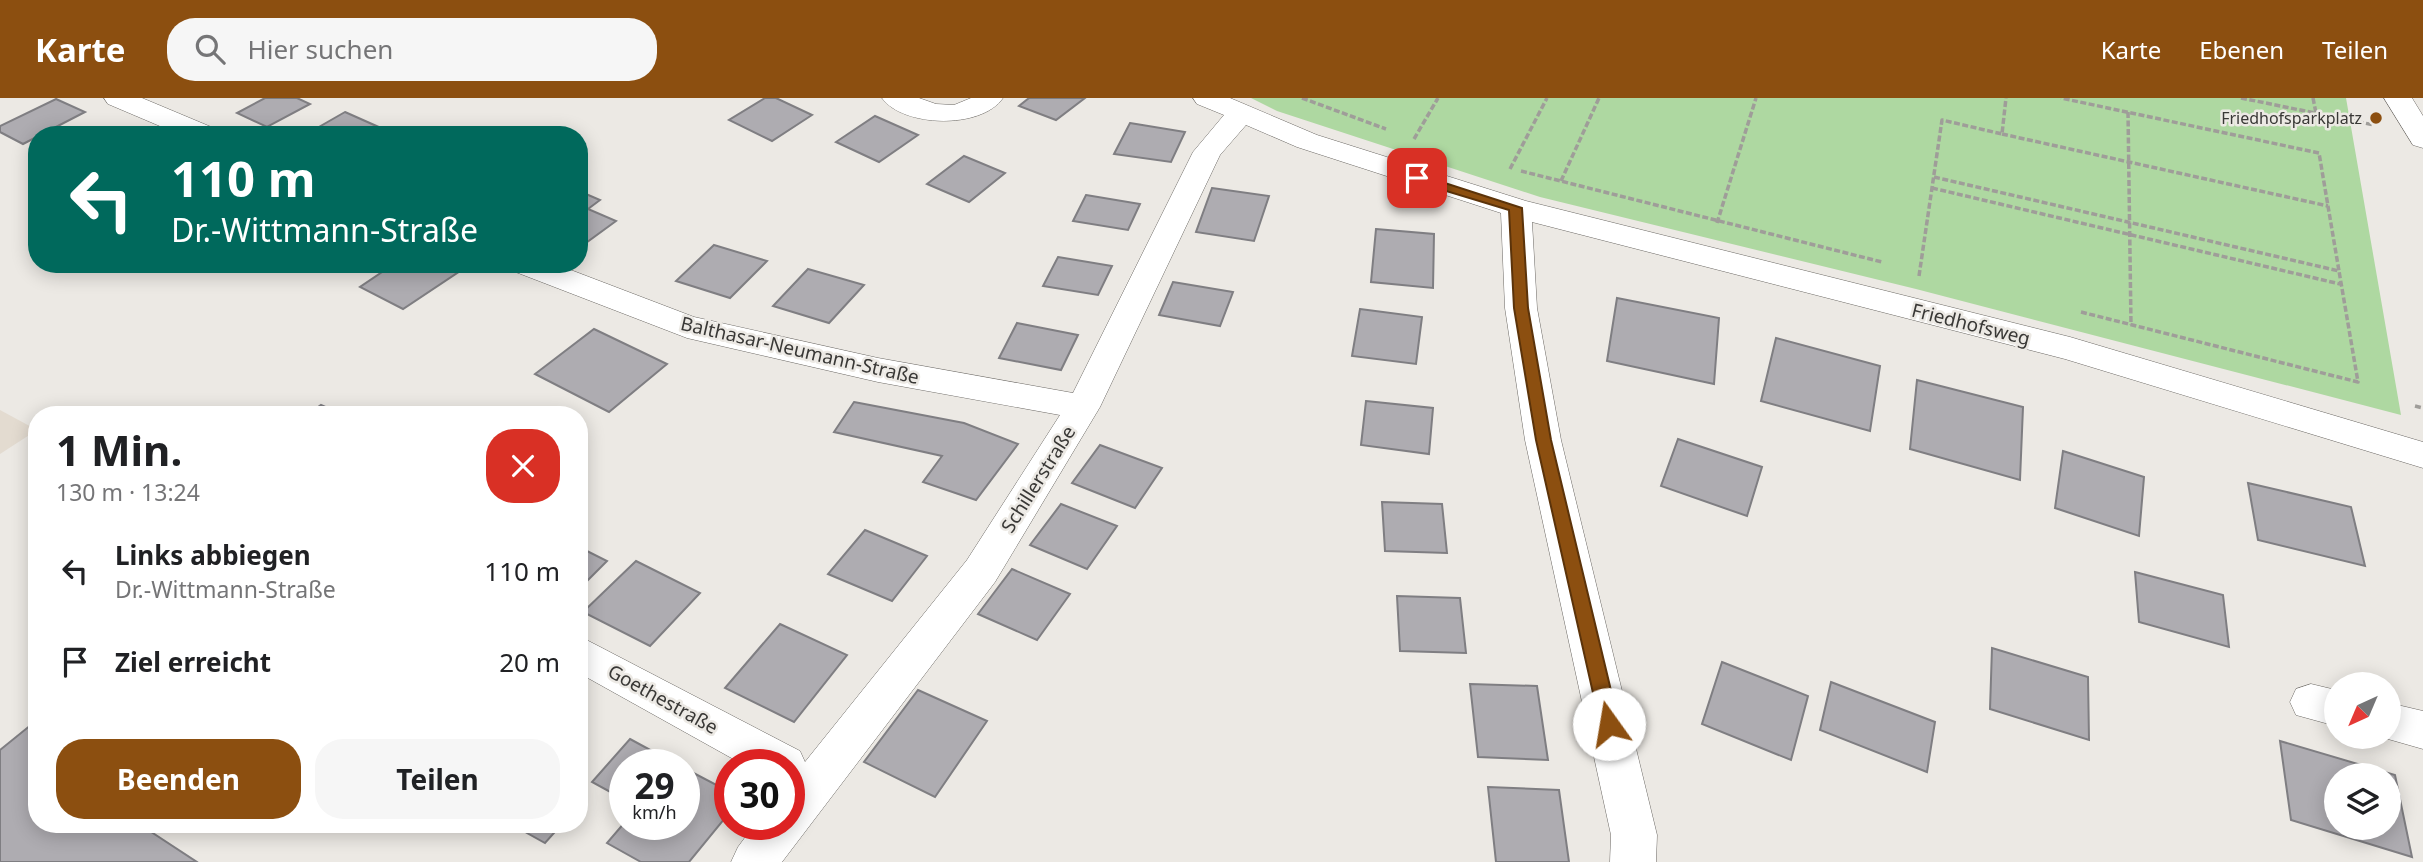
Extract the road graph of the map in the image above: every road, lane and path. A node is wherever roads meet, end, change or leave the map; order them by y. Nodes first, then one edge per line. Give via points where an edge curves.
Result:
1 (118, 98) edge
2 (896, 98) edge
3 (989, 98) edge
4 (1207, 98) edge
5 (1438, 98) edge
6 (1547, 98) edge
7 (1599, 98) edge
8 (1756, 98) edge
9 (2006, 98) edge
10 (2061, 98) edge
11 (2241, 98) edge
12 (2313, 98) edge
13 (2398, 98) edge
14 (2128, 112) junction
15 (2316, 113) junction
16 (1240, 114) junction
17 (185, 126) edge
18 (2003, 134) junction
19 (2421, 136) edge
20 (1413, 139) dead end
21 (2128, 162) junction
22 (1497, 165) dead end
23 (1510, 169) junction
24 (1934, 177) junction
25 (1562, 181) junction
26 (1932, 188) junction
27 (2328, 206) junction
28 (1516, 208) junction
29 (1718, 221) junction
30 (2130, 222) junction
31 (2130, 234) junction
32 (1893, 265) dead end
33 (1906, 268) dead end
34 (2339, 271) junction
35 (547, 273) edge
36 (1920, 274) junction
37 (1933, 275) dead end
38 (2341, 284) junction
39 (2078, 312) dead end
40 (2131, 325) junction
41 (1083, 407) junction
42 (2415, 407) dead end
43 (2423, 408) edge
44 (2423, 455) edge
45 (588, 658) edge
46 (2401, 725) edge
47 (2423, 730) edge
48 (756, 749) edge
49 (805, 761) edge
50 (771, 840) edge
51 (754, 862) edge
52 (1633, 862) edge

1 - 17 street
2 - 3 street via 946,116 973,109
4 - 16 street, Friedhofsweg
5 - 20 path
6 - 23 path
7 - 25 path
8 - 29 path
9 - 18 path
10 - 14 path
11 - 15 path
12 - 15 path
13 - 19 street
14 - 21 path
14 - 27 path via 2319,153
15 - 19 path
16 - 28 street, Friedhofsweg via 1307,141
16 - 41 street, Schillerstraße via 1207,152
18 - 21 path
18 - 24 path via 1942,120
21 - 27 path
21 - 30 path
22 - 23 path
23 - 25 path
24 - 26 path
24 - 30 path
25 - 29 path
26 - 31 path
26 - 36 path
27 - 34 path
28 - 44 street, Friedhofsweg via 2070,349
28 - 52 street via 1521,308 1543,440 1634,835
29 - 32 path
30 - 31 path
30 - 34 path
31 - 38 path
31 - 40 path
33 - 36 path
34 - 38 path
35 - 41 street, Balthasar-Neumann-Straße via 687,327 878,370
36 - 37 path
38 - 40 path via 2358,382
39 - 40 path
41 - 49 street, Schillerstraße via 981,570
42 - 43 path
45 - 48 street, Goethestraße
46 - 47 street
50 - 51 street

